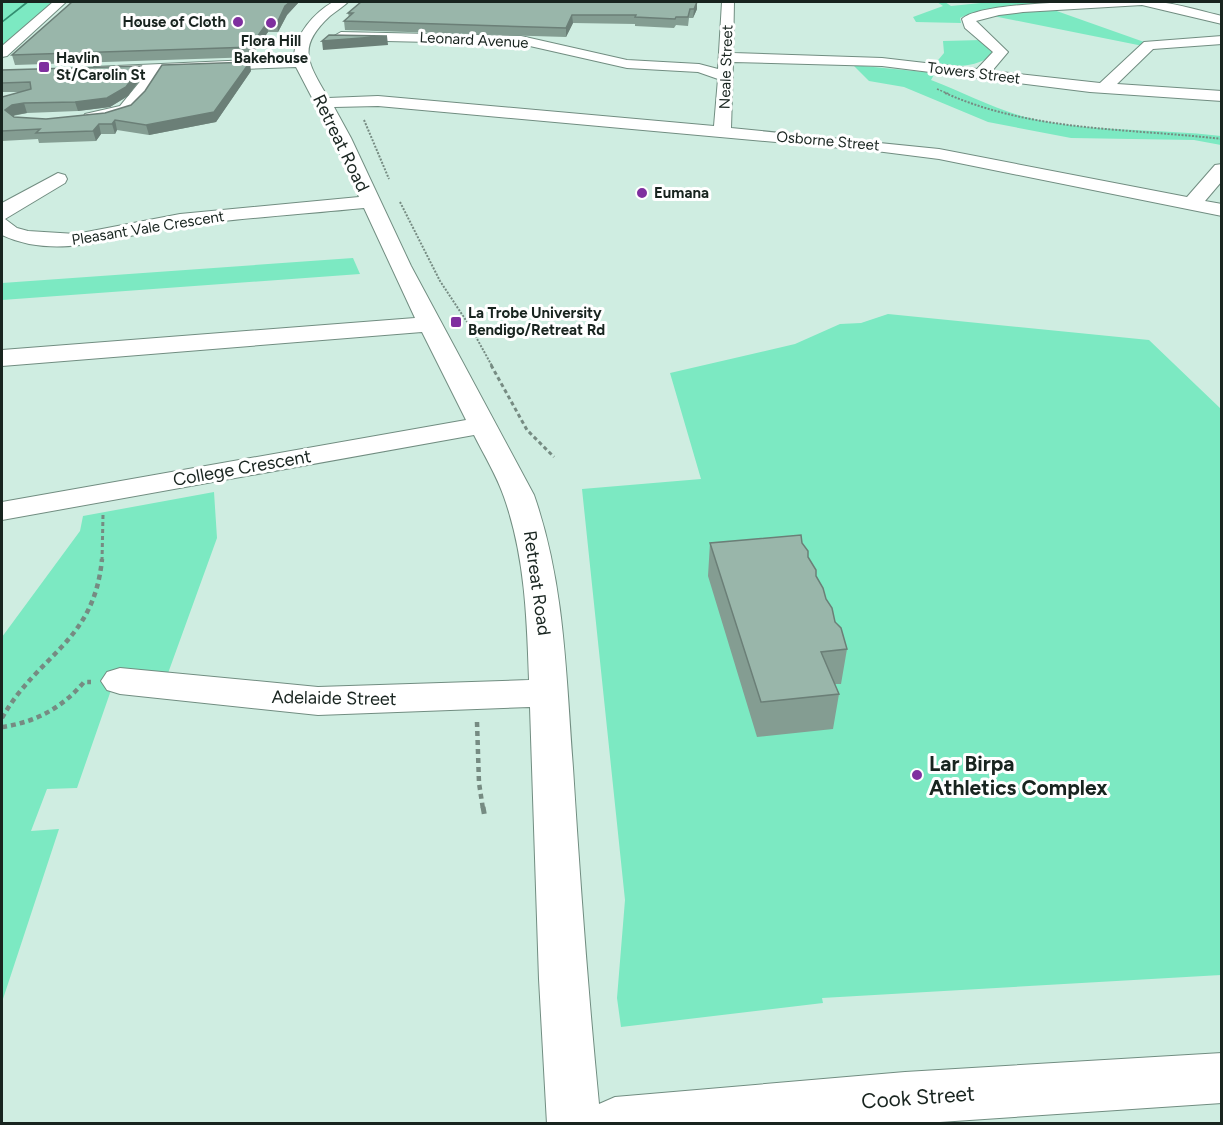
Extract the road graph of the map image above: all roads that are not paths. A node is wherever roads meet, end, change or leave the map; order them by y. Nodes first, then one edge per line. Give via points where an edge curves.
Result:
1 (60, 2) edge
2 (728, 2) edge
3 (1143, 2) edge
4 (337, 4) edge
5 (1221, 20) edge
6 (1221, 40) edge
7 (304, 46) junction
8 (2, 53) edge
9 (726, 64) junction
10 (158, 68) junction
11 (84, 70) edge
12 (981, 74) junction
13 (1104, 88) junction
14 (1221, 96) edge
15 (327, 108) junction
16 (73, 119) edge
17 (721, 132) junction
18 (1221, 169) edge
19 (58, 179) dead end
20 (386, 196) junction
21 (1192, 203) junction
22 (1221, 210) edge
23 (2, 214) edge
24 (2, 225) edge
25 (431, 324) junction
26 (2, 358) edge
27 (483, 425) junction
28 (2, 510) edge
29 (120, 681) road end
30 (549, 693) junction
31 (1221, 1078) edge
32 (574, 1124) edge
33 (615, 1124) edge

1 - 8 street
2 - 9 street, Neale Street
3 - 5 street
3 - 12 street via 975,15 969,19 970,24 1001,52
4 - 7 street
4 - 7 street via 312,13
6 - 13 street via 1149,45
7 - 9 street, Leonard Avenue via 346,36 521,40 627,64 701,69
7 - 10 street, Leonard Avenue via 266,68
7 - 15 street, Retreat Road
9 - 12 street, Towers Street via 868,61
9 - 17 street, Neale Street
10 - 11 street, Leonard Avenue
10 - 16 street via 126,110 103,117
12 - 13 street, Towers Street
13 - 14 street, Towers Street
15 - 17 street, Osborne Street via 430,106
15 - 20 street, Retreat Road
17 - 21 street, Osborne Street via 908,150
18 - 21 street
19 - 23 street via 14,202
20 - 24 street, Pleasant Vale Crescent via 180,220 76,240 27,237
20 - 25 street, Retreat Road
21 - 22 street, Osborne Street
25 - 26 street
25 - 27 street, Retreat Road
27 - 28 street, College Crescent
27 - 30 street, Retreat Road via 519,495 532,534 542,586
29 - 30 street, Adelaide Street via 318,701
30 - 32 street, Retreat Road
31 - 33 street, Cook Street via 904,1098

